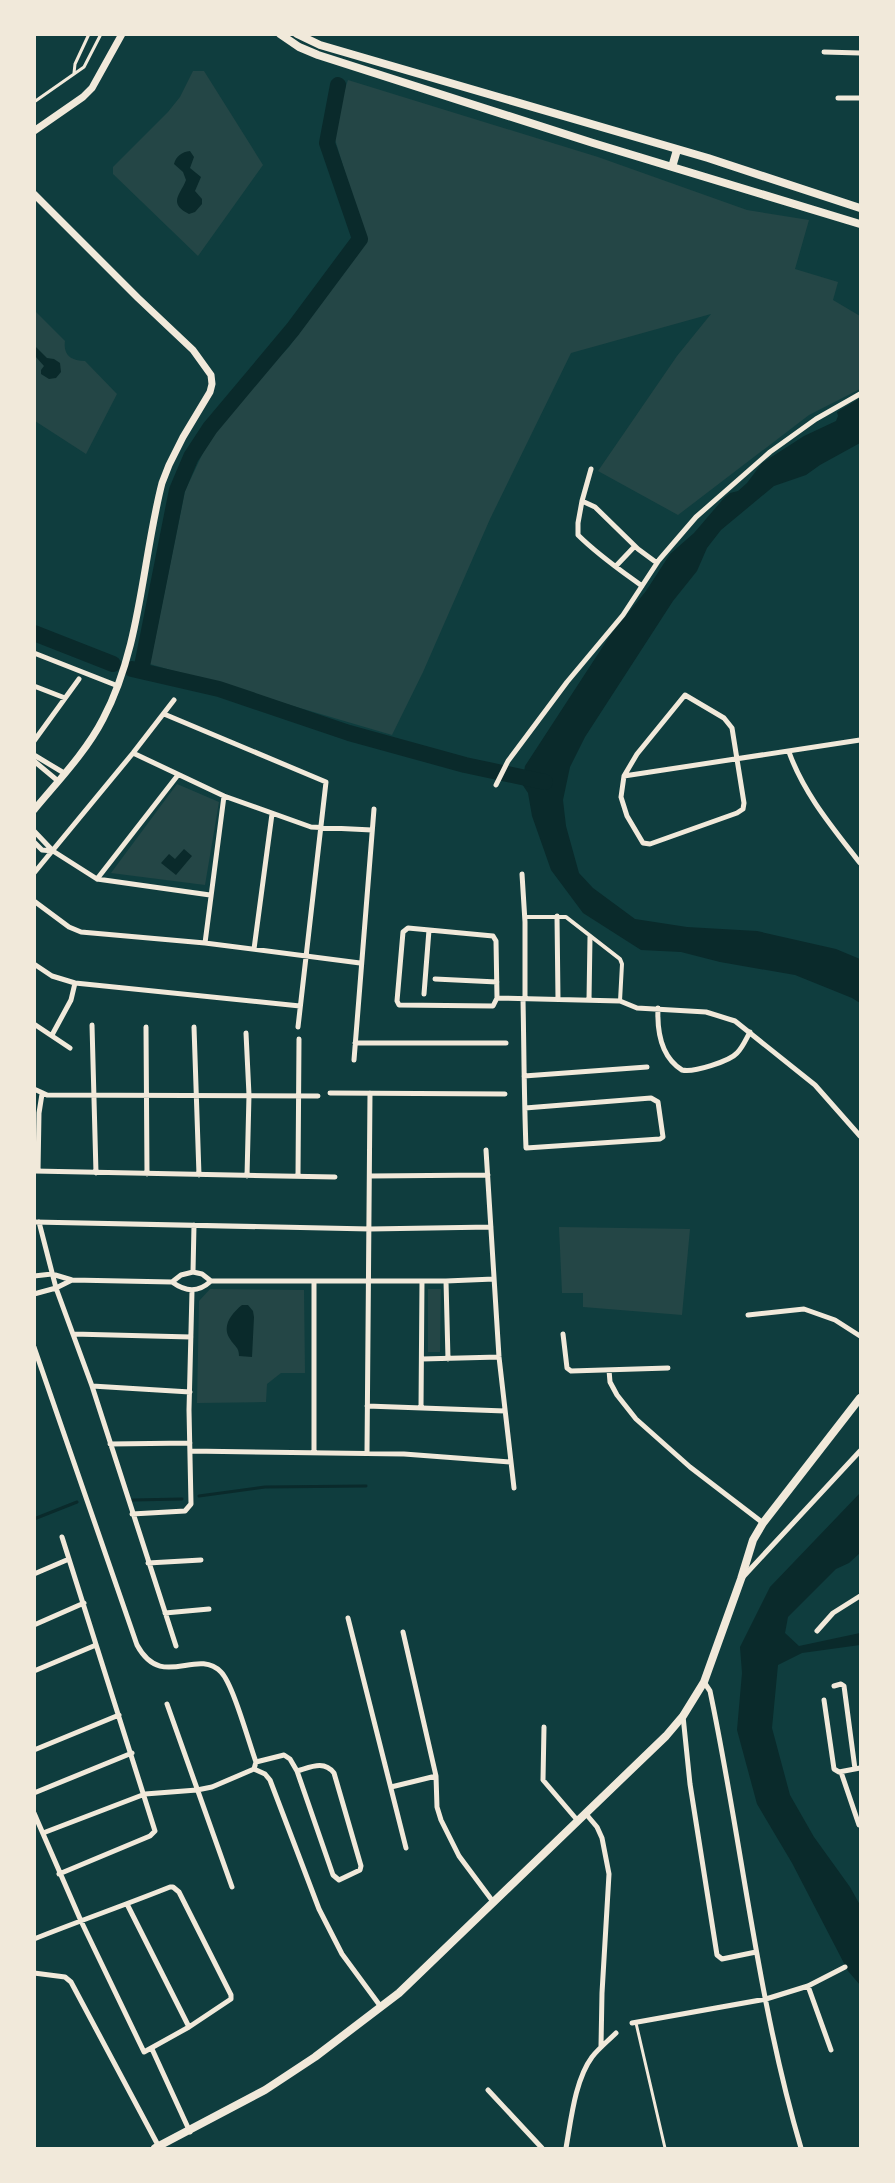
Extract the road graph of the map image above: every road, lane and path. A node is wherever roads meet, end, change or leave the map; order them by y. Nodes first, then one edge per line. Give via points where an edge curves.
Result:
1 (89, 34) edge
2 (101, 34) edge
3 (122, 34) edge
4 (280, 34) edge
5 (297, 34) edge
6 (824, 52) dead end
7 (861, 53) edge
8 (74, 75) junction
9 (838, 98) dead end
10 (861, 98) edge
11 (34, 102) edge
12 (34, 131) edge
13 (678, 150) junction
14 (672, 167) junction
15 (34, 194) edge
16 (861, 208) edge
17 (861, 224) edge
18 (861, 394) edge
19 (591, 469) dead end
20 (582, 501) junction
21 (635, 546) junction
22 (657, 563) junction
23 (616, 566) junction
24 (642, 586) junction
25 (34, 653) edge
26 (79, 680) dead end
27 (34, 686) edge
28 (118, 686) junction
29 (65, 698) junction
30 (174, 700) dead end
31 (164, 714) junction
32 (861, 740) edge
33 (34, 741) edge
34 (789, 752) junction
35 (133, 753) junction
36 (34, 755) edge
37 (737, 759) junction
38 (34, 761) edge
39 (50, 764) junction
40 (45, 770) junction
41 (64, 773) junction
42 (178, 775) junction
43 (624, 776) junction
44 (58, 781) junction
45 (496, 785) dead end
46 (224, 796) junction
47 (374, 809) dead end
48 (34, 810) edge
49 (272, 814) junction
50 (322, 828) junction
51 (372, 830) junction
52 (35, 836) edge
53 (53, 851) junction
54 (861, 862) edge
55 (34, 873) edge
56 (522, 874) dead end
57 (97, 879) junction
58 (210, 895) junction
59 (34, 901) edge
60 (557, 916) junction
61 (525, 917) junction
62 (429, 930) junction
63 (590, 937) junction
64 (205, 943) junction
65 (254, 949) junction
66 (306, 956) junction
67 (360, 963) junction
68 (34, 964) edge
69 (435, 979) dead end
70 (496, 982) junction
71 (75, 983) junction
72 (424, 994) dead end
73 (497, 998) junction
74 (524, 999) junction
75 (558, 999) junction
76 (589, 1000) junction
77 (620, 1001) junction
78 (300, 1006) junction
79 (658, 1008) junction
80 (34, 1024) edge
81 (93, 1025) dead end
82 (194, 1027) dead end
83 (298, 1027) dead end
84 (146, 1028) dead end
85 (750, 1032) junction
86 (246, 1033) dead end
87 (52, 1035) junction
88 (299, 1039) dead end
89 (355, 1043) junction
90 (506, 1043) dead end
91 (70, 1048) dead end
92 (354, 1060) dead end
93 (647, 1066) dead end
94 (524, 1076) junction
95 (34, 1089) edge
96 (330, 1093) dead end
97 (370, 1093) junction
98 (42, 1094) junction
99 (94, 1094) junction
100 (505, 1094) dead end
101 (147, 1095) junction
102 (198, 1095) junction
103 (249, 1095) junction
104 (299, 1095) junction
105 (318, 1096) dead end
106 (525, 1108) junction
107 (39, 1113) junction
108 (34, 1119) edge
109 (861, 1136) edge
110 (486, 1150) dead end
111 (36, 1171) edge
112 (96, 1173) junction
113 (147, 1174) junction
114 (199, 1174) junction
115 (488, 1175) junction
116 (247, 1176) junction
117 (298, 1176) junction
118 (370, 1176) junction
119 (335, 1177) dead end
120 (37, 1222) edge
121 (194, 1225) junction
122 (491, 1227) junction
123 (370, 1229) junction
124 (193, 1272) junction
125 (52, 1274) junction
126 (34, 1276) edge
127 (494, 1279) junction
128 (72, 1280) junction
129 (211, 1281) junction
130 (369, 1281) junction
131 (422, 1281) junction
132 (446, 1281) junction
133 (172, 1282) junction
134 (314, 1282) junction
135 (56, 1288) junction
136 (192, 1291) junction
137 (34, 1294) edge
138 (748, 1315) dead end
139 (73, 1334) junction
140 (563, 1334) dead end
141 (191, 1336) junction
142 (861, 1336) edge
143 (34, 1347) edge
144 (499, 1357) junction
145 (422, 1359) junction
146 (448, 1359) junction
147 (668, 1368) dead end
148 (609, 1370) junction
149 (92, 1386) junction
150 (190, 1392) junction
151 (861, 1398) edge
152 (367, 1406) junction
153 (421, 1408) junction
154 (505, 1411) junction
155 (110, 1443) junction
156 (190, 1443) junction
157 (190, 1451) junction
158 (861, 1451) edge
159 (314, 1453) junction
160 (367, 1453) junction
161 (511, 1462) junction
162 (514, 1488) dead end
163 (132, 1514) junction
164 (763, 1523) junction
165 (62, 1537) dead end
166 (69, 1559) junction
167 (201, 1560) dead end
168 (148, 1563) junction
169 (34, 1574) edge
170 (741, 1580) junction
171 (861, 1596) edge
172 (84, 1603) junction
173 (209, 1609) dead end
174 (165, 1613) junction
175 (348, 1618) dead end
176 (34, 1624) edge
177 (817, 1631) dead end
178 (403, 1632) dead end
179 (96, 1645) junction
180 (176, 1646) dead end
181 (34, 1671) edge
182 (704, 1682) junction
183 (834, 1686) dead end
184 (824, 1700) dead end
185 (167, 1704) dead end
186 (119, 1715) junction
187 (683, 1716) junction
188 (544, 1727) dead end
189 (34, 1750) edge
190 (132, 1753) junction
191 (255, 1766) junction
192 (858, 1768) edge
193 (297, 1771) junction
194 (842, 1772) junction
195 (436, 1776) junction
196 (391, 1787) junction
197 (198, 1790) junction
198 (34, 1793) edge
199 (145, 1794) junction
200 (34, 1813) edge
201 (586, 1814) junction
202 (578, 1821) junction
203 (859, 1825) dead end
204 (43, 1833) junction
205 (406, 1848) dead end
206 (59, 1874) junction
207 (232, 1887) dead end
208 (494, 1903) junction
209 (127, 1904) junction
210 (81, 1921) junction
211 (34, 1939) edge
212 (756, 1952) junction
213 (845, 1967) dead end
214 (34, 1973) edge
215 (808, 1986) junction
216 (765, 1999) junction
217 (381, 2007) junction
218 (634, 2023) joint
219 (189, 2026) junction
220 (616, 2034) dead end
221 (601, 2046) junction
222 (152, 2049) junction
223 (831, 2050) dead end
224 (488, 2090) dead end
225 (190, 2132) junction
226 (157, 2148) edge
227 (542, 2148) edge
228 (567, 2148) edge
229 (665, 2148) edge
230 (801, 2148) edge

1 - 8 lane
2 - 8 lane via 84,67
3 - 12 street via 92,88
4 - 14 main road via 318,55
5 - 13 main road via 320,45
6 - 7 street
8 - 11 lane
9 - 10 street
13 - 14 main road
13 - 16 main road
14 - 17 main road
15 - 28 street via 194,350 206,365 212,384 162,483 128,656
18 - 22 street via 816,419 770,452 696,517
19 - 20 street
20 - 21 street via 595,507
20 - 23 street via 578,535
21 - 22 street
21 - 23 street
22 - 24 street
23 - 24 street
24 - 45 street via 508,761
25 - 28 street
26 - 29 street
27 - 29 street
28 - 41 street via 97,730
29 - 33 street
30 - 31 street
31 - 35 street
31 - 50 street via 326,782
32 - 34 street
34 - 37 street
34 - 54 street via 813,799
35 - 42 street
35 - 53 street
36 - 39 street
37 - 43 street
37 - 43 street via 729,722 685,695
37 - 43 street via 743,809 650,844 643,843 627,816 621,797
38 - 40 street
39 - 40 street
39 - 41 street
40 - 44 street
41 - 44 street
42 - 46 street
42 - 57 street
44 - 48 street
46 - 49 street
46 - 58 street
47 - 51 street
49 - 50 street
49 - 65 street
50 - 51 street
50 - 66 street
51 - 67 street
52 - 53 street
53 - 55 street
53 - 57 street
56 - 61 street
57 - 58 street
58 - 64 street
59 - 64 street via 81,932
60 - 61 street
60 - 63 street via 566,917
60 - 75 street
61 - 74 street
62 - 70 street via 493,936
62 - 72 street
62 - 73 street via 408,928 403,933 399,1005 490,1007
63 - 76 street
63 - 77 street via 620,958
64 - 65 street
65 - 66 street
66 - 67 street
66 - 78 street
67 - 89 street
68 - 71 street via 52,976
69 - 70 street
70 - 73 street
71 - 78 street
71 - 87 street via 71,1000
73 - 74 street
74 - 75 street
74 - 94 street
75 - 76 street
76 - 77 street
77 - 79 street via 637,1008
78 - 83 street
79 - 85 street via 706,1012 735,1021
79 - 85 street via 661,1041 682,1071 730,1059
80 - 87 street
81 - 99 street
82 - 102 street
84 - 101 street
85 - 109 street via 815,1085
86 - 103 street
87 - 91 street
88 - 104 street
89 - 90 street
89 - 92 street
93 - 94 street
94 - 106 street
95 - 98 street
96 - 97 street
97 - 100 street
97 - 118 street
98 - 99 street
98 - 107 street
99 - 101 street
99 - 112 street
101 - 102 street
101 - 113 street
102 - 103 street
102 - 114 street
103 - 104 street
103 - 116 street
104 - 105 street
104 - 117 street
106 - 106 street via 651,1098 658,1102 663,1133 660,1139 526,1148
107 - 108 street
107 - 111 street
110 - 115 street
111 - 112 street
112 - 113 street
113 - 114 street
114 - 116 street
115 - 118 street
115 - 122 street
116 - 117 street
117 - 119 street
118 - 123 street
120 - 121 street
120 - 125 street
121 - 123 street
121 - 124 street
122 - 123 street
122 - 127 street
123 - 130 street
124 - 129 street
124 - 133 street
125 - 126 street
125 - 128 street
125 - 135 street
127 - 132 street
127 - 144 street
128 - 133 street
128 - 135 street
129 - 134 street
129 - 136 street
130 - 131 street
130 - 134 street
130 - 152 street
131 - 132 street
131 - 145 street
132 - 146 street
133 - 136 street
134 - 159 street
135 - 137 street
135 - 139 street
136 - 141 street
138 - 142 street via 804,1309 835,1320
139 - 141 street
139 - 149 street
140 - 148 street via 568,1370
141 - 150 street
143 - 191 street via 136,1645 153,1665 209,1665 222,1672 231,1688
144 - 146 street
144 - 154 street
145 - 146 street
145 - 153 street
147 - 148 street
148 - 164 street via 617,1395 636,1419
149 - 150 street
149 - 155 street
150 - 156 street
151 - 164 main road
152 - 153 street
152 - 160 street
153 - 154 street
154 - 161 street
155 - 156 street
155 - 163 street
156 - 157 street
157 - 159 street
157 - 163 street via 189,1509
158 - 170 street
159 - 160 street
160 - 161 street
161 - 162 street
163 - 168 street
164 - 170 main road via 753,1540
165 - 166 street
166 - 169 street
166 - 172 street
167 - 168 street
168 - 174 street
170 - 182 main road
171 - 177 street via 833,1613
172 - 176 street
172 - 179 street
173 - 174 street
174 - 180 street
175 - 196 street
178 - 195 street
179 - 181 street
179 - 186 street
182 - 187 main road
182 - 212 street via 710,1691 735,1814
183 - 192 street via 844,1686
184 - 194 street via 834,1769
185 - 197 street
186 - 189 street
186 - 190 street
187 - 201 main road
187 - 212 street via 717,1955 722,1959
188 - 202 street via 543,1779
190 - 198 street
190 - 199 street
191 - 193 street via 286,1756
191 - 197 street
191 - 217 street via 270,1780 312,1892 340,1951
192 - 194 street
193 - 193 street via 333,1875 339,1880 360,1870 334,1773 322,1765
194 - 203 street
195 - 196 street
195 - 208 street via 441,1820 459,1856
196 - 205 street
197 - 199 street
197 - 207 street
199 - 204 street
199 - 206 street via 154,1833
200 - 204 street
201 - 202 main road
201 - 221 street via 602,1838 609,1874
202 - 208 main road
204 - 206 street
206 - 210 street
208 - 217 main road via 417,1978
209 - 210 street
209 - 219 street
209 - 219 street via 176,1888 231,1998
210 - 211 street
210 - 222 street via 144,2052
212 - 216 street
213 - 215 street
214 - 226 street via 65,1977 71,1982
215 - 216 street
215 - 223 street
216 - 218 street
216 - 230 street
217 - 225 main road via 271,2086
218 - 229 lane
219 - 222 street
220 - 221 street
221 - 228 street via 588,2063 574,2104
222 - 225 street
224 - 227 street
225 - 226 main road

